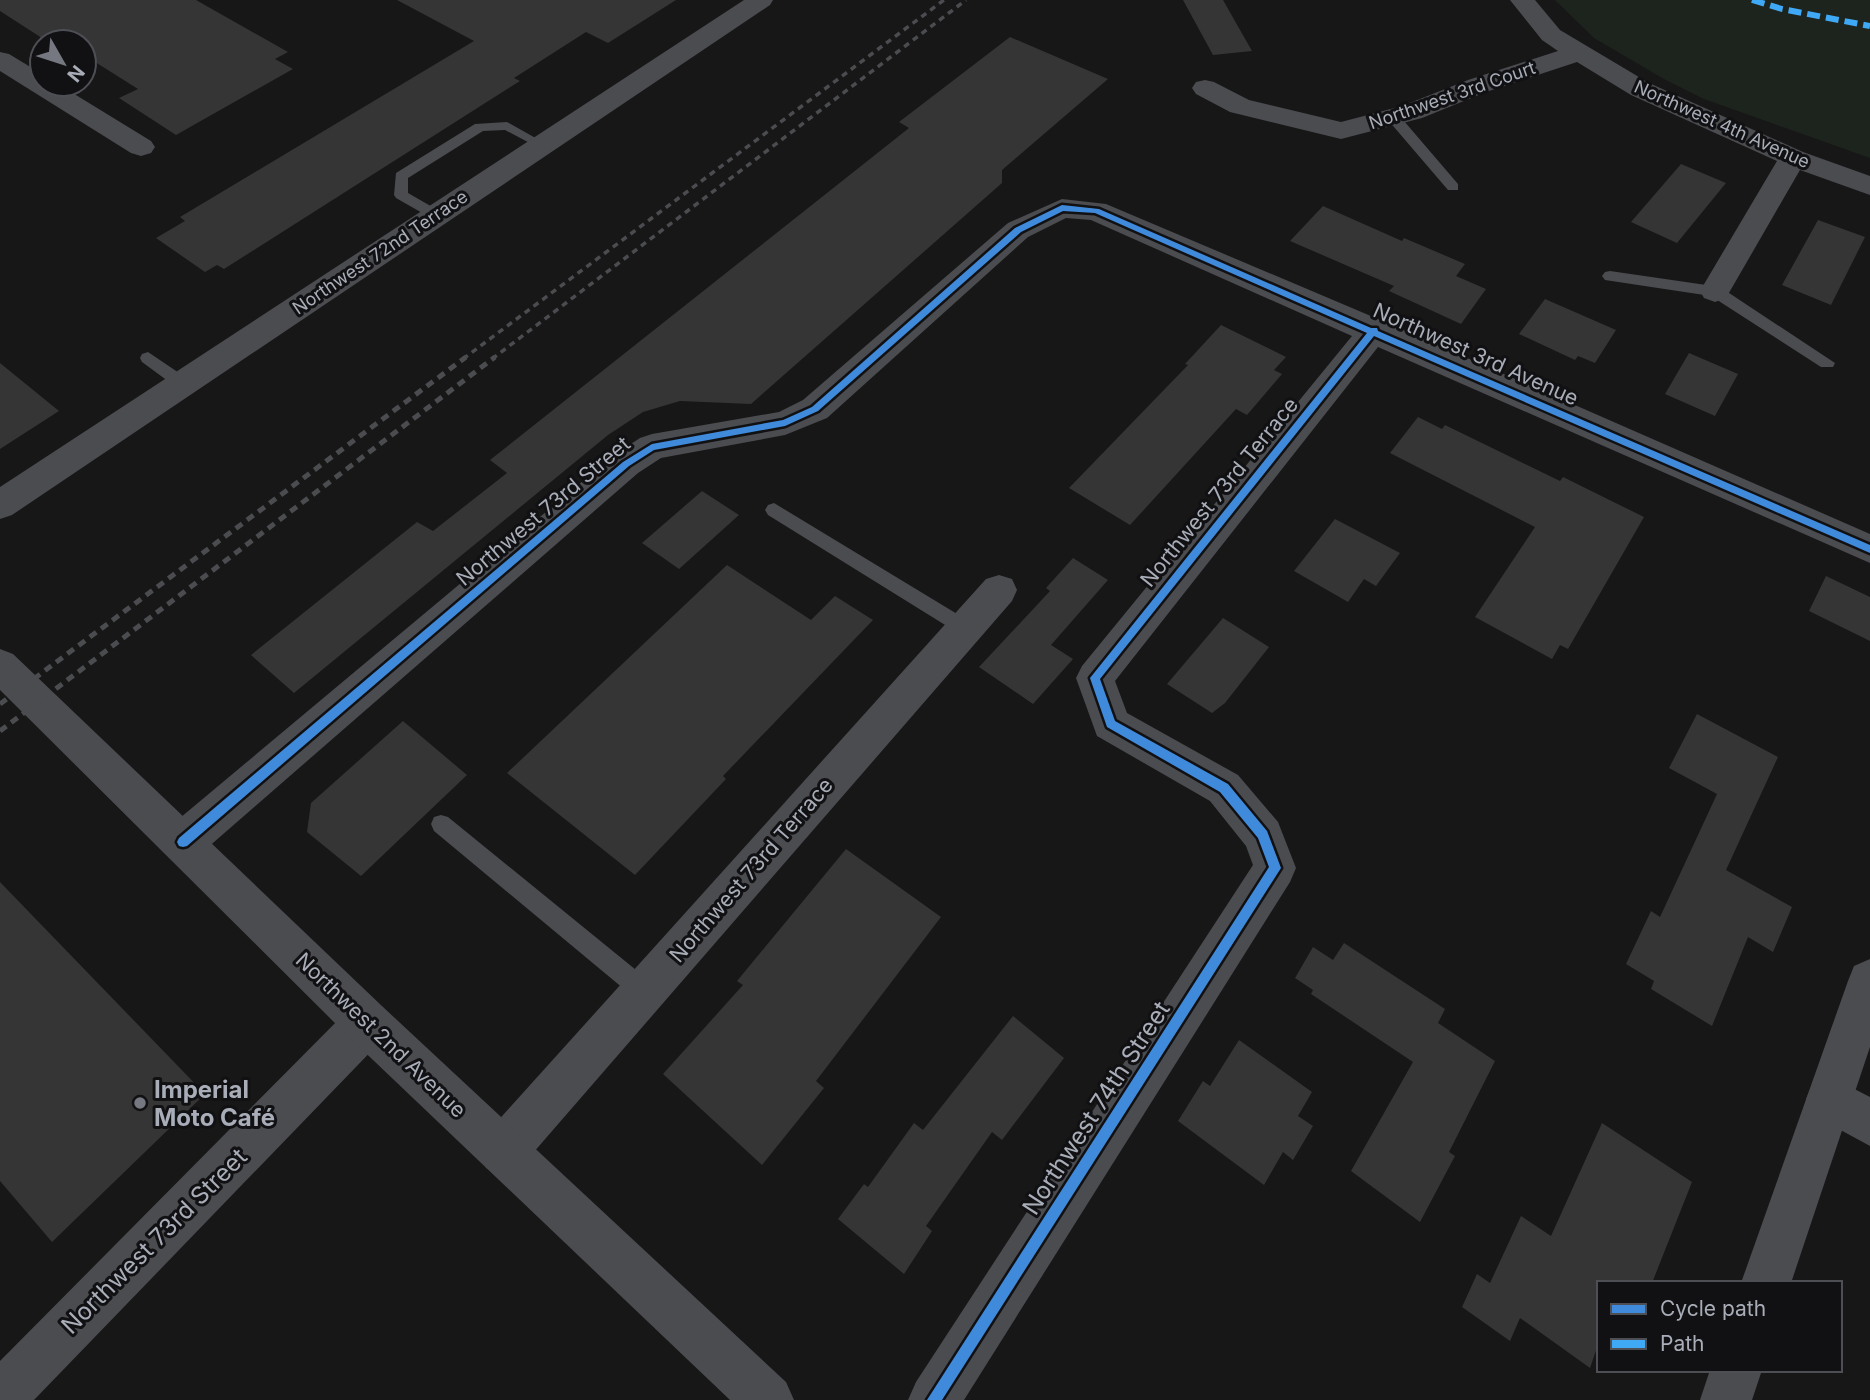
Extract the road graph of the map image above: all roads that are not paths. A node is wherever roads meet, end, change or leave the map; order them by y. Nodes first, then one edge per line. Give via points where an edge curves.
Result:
1 (761, 0) edge
2 (1521, 0) edge
3 (1580, 52) junction
4 (0, 60) edge
5 (1205, 88) dead end
6 (1394, 117) junction
7 (541, 145) junction
8 (141, 147) dead end
9 (1793, 158) junction
10 (1870, 186) edge
11 (1453, 187) dead end
12 (1062, 208) joint
13 (436, 215) junction
14 (1610, 276) dead end
15 (1714, 291) junction
16 (1374, 331) junction
17 (148, 358) dead end
18 (1827, 363) dead end
19 (181, 383) junction
20 (0, 505) edge
21 (774, 510) dead end
22 (1870, 549) edge
23 (999, 590) dead end
24 (965, 628) junction
25 (0, 665) edge
26 (441, 824) dead end
27 (1263, 835) joint
28 (183, 842) junction
29 (1870, 981) edge
30 (644, 991) junction
31 (367, 1023) junction
32 (1829, 1099) junction
33 (1870, 1123) edge
34 (503, 1151) junction
35 (1767, 1281) edge
36 (1735, 1372) edge
37 (0, 1398) edge
38 (768, 1400) edge
39 (934, 1400) edge
40 (1726, 1400) edge

1 - 7 street, Northwest 72nd Terrace
2 - 3 street, Northwest 4th Avenue via 1551,35
3 - 6 street, Northwest 3rd Court
3 - 9 street, Northwest 4th Avenue via 1640,89
4 - 8 street
5 - 6 street, Northwest 3rd Court via 1241,106 1341,131
6 - 11 lane
7 - 13 street, Northwest 72nd Terrace
7 - 13 lane via 507,126 480,127 401,176 401,195
9 - 10 street, Northwest 4th Avenue
9 - 15 street
12 - 16 street, Northwest 3rd Avenue via 1096,211
12 - 28 street, Northwest 73rd Street via 1018,230 815,409 785,423 652,447 626,464
13 - 19 street, Northwest 72nd Terrace
14 - 15 lane
15 - 18 lane
16 - 22 street, Northwest 3rd Avenue
16 - 27 street, Northwest 73rd Terrace via 1095,678 1111,724 1224,788
17 - 19 lane
19 - 20 street, Northwest 72nd Terrace
21 - 24 lane
23 - 24 street, Northwest 73rd Terrace
24 - 30 street, Northwest 73rd Terrace
25 - 28 street, Northwest 2nd Avenue
26 - 30 lane
27 - 39 street, Northwest 74th Street via 1275,868
28 - 31 street, Northwest 2nd Avenue
29 - 32 street
30 - 34 street, Northwest 73rd Terrace
31 - 34 street, Northwest 2nd Avenue
31 - 37 street, Northwest 73rd Street
32 - 33 street
32 - 35 street
34 - 38 street, Northwest 2nd Avenue
36 - 40 street

